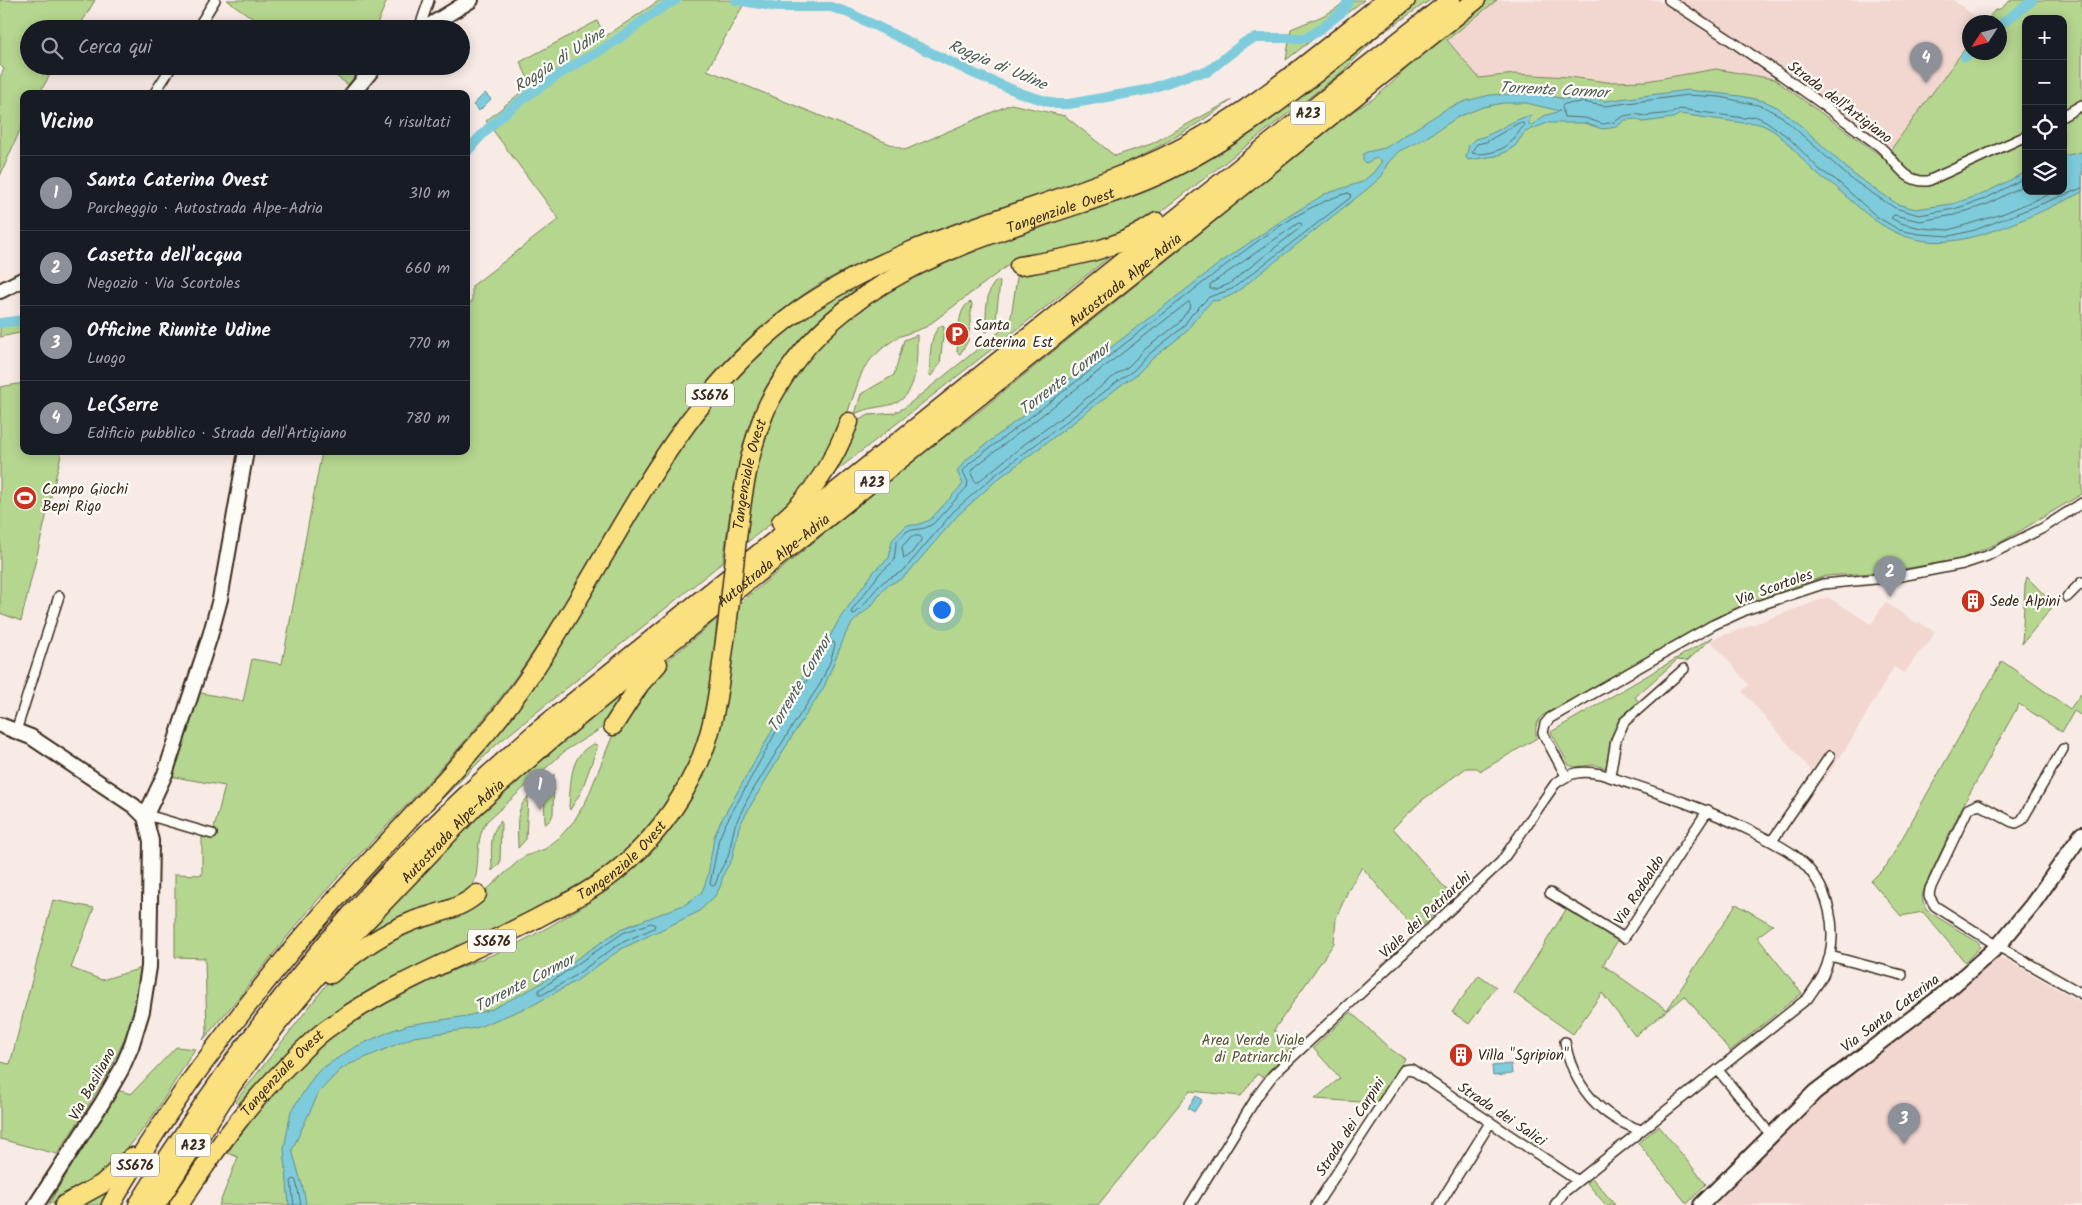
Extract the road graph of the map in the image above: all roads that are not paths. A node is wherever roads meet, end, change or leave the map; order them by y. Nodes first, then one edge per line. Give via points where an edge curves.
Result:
1 (215, 0) edge
2 (430, 0) edge
3 (471, 0) edge
4 (1386, 0) edge
5 (1406, 0) edge
6 (1451, 0) edge
7 (1476, 0) edge
8 (1668, 0) edge
9 (203, 20) edge
10 (422, 20) edge
11 (439, 20) edge
12 (166, 75) edge
13 (369, 75) edge
14 (157, 90) edge
15 (359, 90) edge
16 (2082, 105) edge
17 (2067, 114) edge
18 (2022, 138) edge
19 (1245, 164) junction
20 (1019, 266) dead end
21 (20, 282) edge
22 (0, 290) edge
23 (849, 422) dead end
24 (245, 455) edge
25 (2082, 503) edge
26 (2082, 582) edge
27 (59, 596) dead end
28 (2066, 597) dead end
29 (693, 606) junction
30 (716, 606) junction
31 (1684, 669) dead end
32 (0, 725) edge
33 (613, 726) dead end
34 (16, 731) junction
35 (2063, 749) dead end
36 (1830, 756) dead end
37 (1566, 776) junction
38 (1610, 776) junction
39 (1708, 810) junction
40 (145, 817) junction
41 (212, 834) dead end
42 (2082, 834) edge
43 (1772, 841) junction
44 (1550, 893) dead end
45 (477, 894) dead end
46 (1998, 946) junction
47 (1830, 956) junction
48 (1902, 975) dead end
49 (2082, 994) edge
50 (298, 998) junction
51 (1565, 1042) dead end
52 (1411, 1069) joint
53 (1718, 1070) junction
54 (1490, 1122) junction
55 (160, 1125) junction
56 (1642, 1130) junction
57 (1771, 1136) junction
58 (1578, 1181) junction
59 (37, 1204) edge
60 (64, 1205) edge
61 (111, 1205) edge
62 (138, 1205) edge
63 (156, 1205) edge
64 (179, 1205) edge
65 (1190, 1205) edge
66 (1316, 1205) edge
67 (1439, 1205) edge
68 (1555, 1205) edge
69 (1701, 1205) edge

1 - 9 street
2 - 10 street
3 - 11 street
4 - 55 highway, Tangenziale Ovest / SS676 via 1296,72 1234,118 1199,139 1105,182 904,253 821,296 755,346 722,380 669,450 549,648 494,724 291,951 232,1024
5 - 64 highway, Tangenziale Ovest / SS676, bridge via 1305,81 1219,142 1169,170 1109,195 956,246 906,270 854,303 821,331 781,382 765,412 751,453 742,493 709,736 698,766 672,812 638,852 589,891 392,989 328,1028 277,1075 239,1118
6 - 19 highway, Autostrada Alpe-Adria / A23
7 - 30 highway, Autostrada Alpe-Adria / A23
8 - 18 street, Strada dell'Artigiano via 1738,44 1884,149 1910,178 1928,181
12 - 14 street
13 - 15 street
16 - 17 street
19 - 20 highway via 1213,180 1151,227 1132,237 1078,255
19 - 29 highway, Autostrada Alpe-Adria / A23
21 - 22 street
23 - 29 highway via 838,448 802,502 716,577
24 - 40 street via 220,600 165,774
25 - 37 street, Via Scortoles via 2042,528 1987,556 1963,564 1896,578 1823,584 1756,606 1713,625 1550,718 1543,732
26 - 28 street
27 - 34 street
29 - 62 highway, Autostrada Alpe-Adria / A23 via 535,733 398,863 261,1024 215,1086
30 - 33 highway via 703,628 650,671
30 - 50 highway, Autostrada Alpe-Adria / A23 via 549,741 475,806 375,910
31 - 38 street via 1624,722 1616,740
32 - 34 street
34 - 40 street via 56,752
35 - 46 street via 2022,820 2012,822 1978,804 1968,809 1930,889 1929,896 1934,906
36 - 43 street
37 - 38 street via 1585,771
37 - 65 street, Viale dei Patriarchi via 1555,784 1501,862 1273,1075
38 - 39 street
39 - 43 street
39 - 44 street, Via Rodoaldo via 1624,938
40 - 41 street via 154,816
40 - 59 street, Via Basiliano via 151,841 149,968 142,1011 121,1070
42 - 46 street, Via Santa Caterina via 2032,906
43 - 47 street via 1795,856 1816,879 1827,901 1833,926
45 - 50 highway via 459,906 384,935 344,961
46 - 49 street
46 - 57 street, Via Santa Caterina via 1940,996 1815,1092
47 - 48 street
47 - 53 street via 1822,977 1808,998
50 - 63 highway, Autostrada Alpe-Adria / A23 via 232,1085
51 - 56 street via 1568,1059 1584,1090 1601,1109 1626,1126
52 - 54 street, Strada dei Salici
52 - 66 street, Strada dei Carpini via 1404,1070
53 - 56 street
53 - 57 street
54 - 58 street, Strada dei Salici
54 - 67 street
55 - 60 highway via 125,1166 102,1184
55 - 61 highway, Tangenziale Ovest / SS676
56 - 58 street
57 - 69 street, Via Santa Caterina
58 - 68 street

